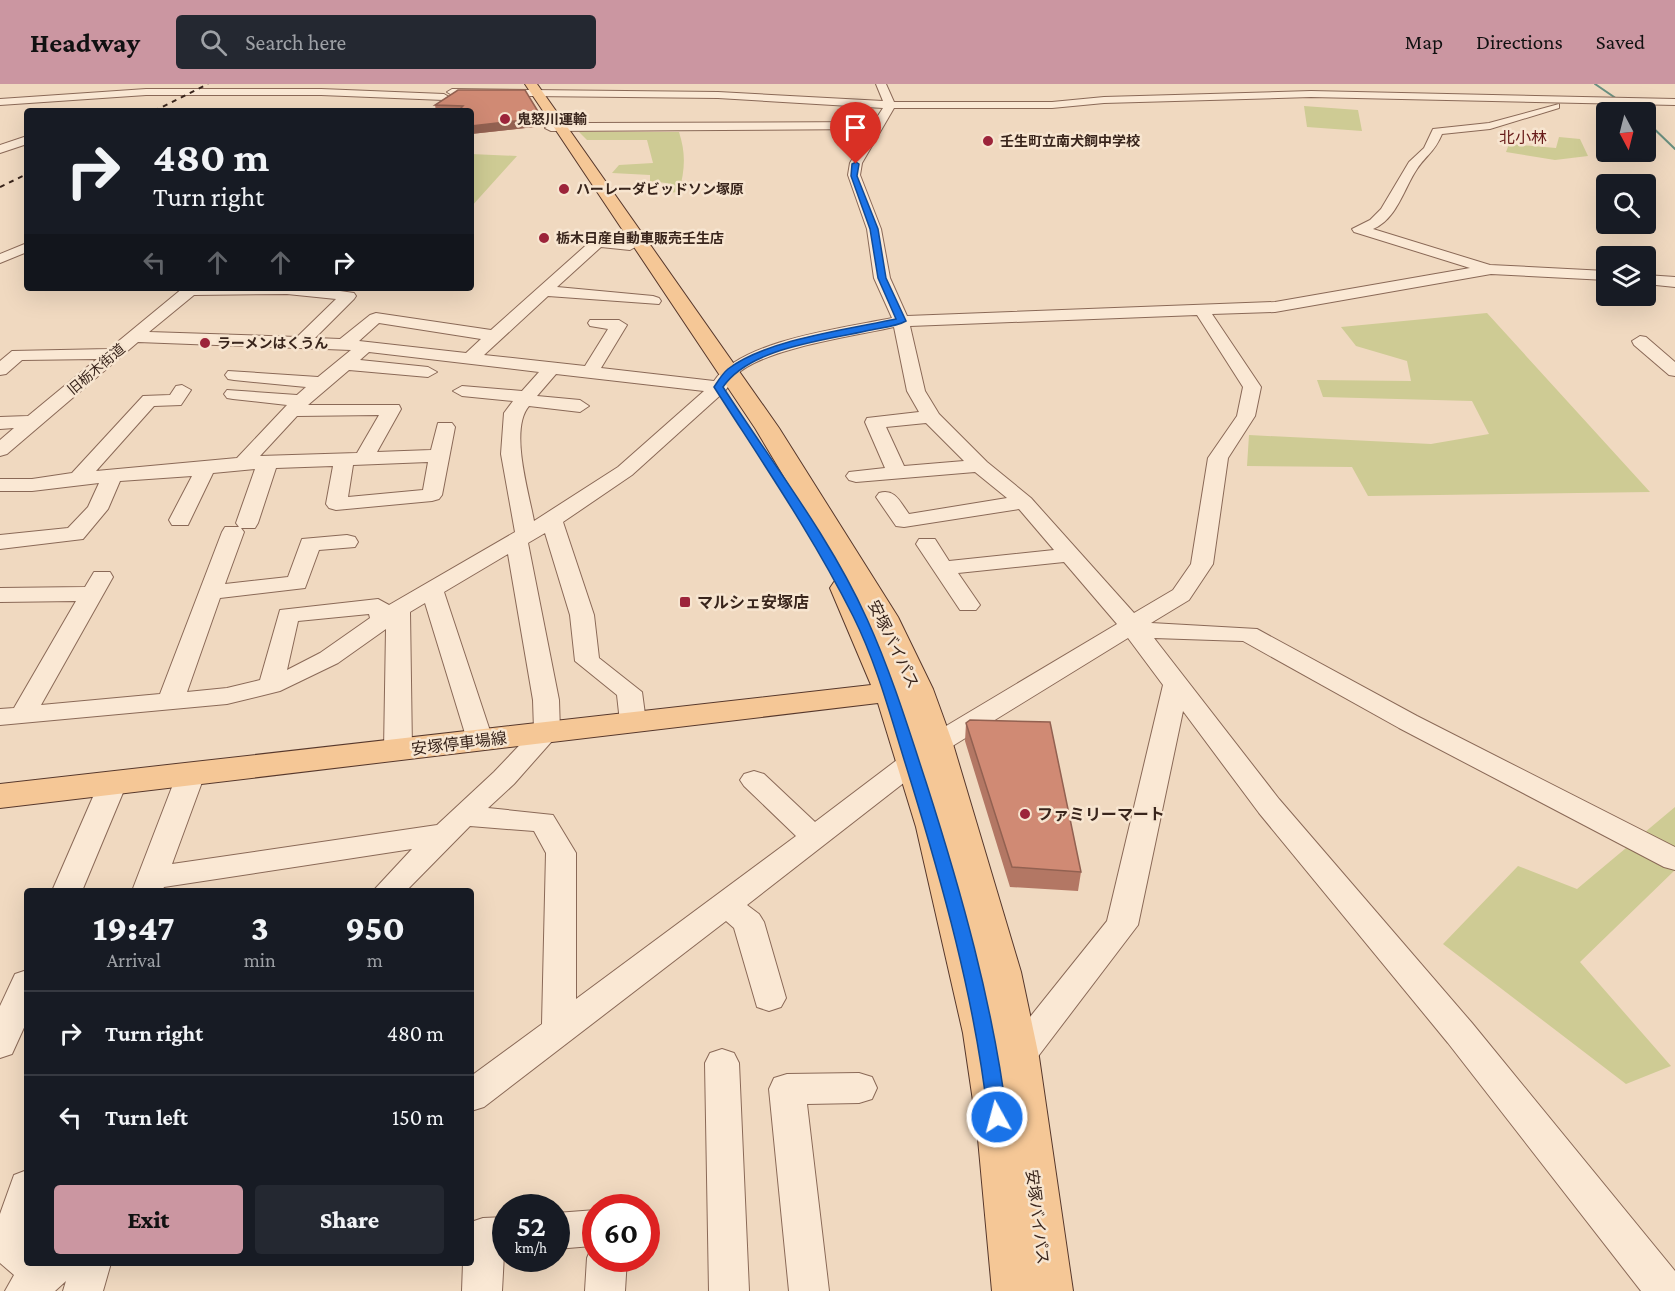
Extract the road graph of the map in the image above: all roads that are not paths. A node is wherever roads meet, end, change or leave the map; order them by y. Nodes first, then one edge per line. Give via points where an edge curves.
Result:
1 (137, 84) edge
2 (218, 84) edge
3 (466, 84) edge
4 (881, 84) edge
5 (1382, 84) edge
6 (775, 87) dead end
7 (1493, 87) dead end
8 (529, 88) edge
9 (1094, 88) dead end
10 (265, 89) edge
11 (720, 89) edge
12 (202, 92) junction
13 (125, 93) junction
14 (448, 94) junction
15 (1476, 97) junction
16 (1104, 100) junction
17 (1551, 100) junction
18 (0, 102) edge
19 (1675, 102) edge
20 (891, 105) junction
21 (177, 106) dead end
22 (429, 106) dead end
23 (102, 107) dead end
24 (877, 126) junction
25 (556, 127) junction
26 (24, 141) edge
27 (0, 150) edge
28 (630, 246) junction
29 (23, 251) edge
30 (0, 259) edge
31 (1491, 269) junction
32 (1596, 275) edge
33 (1656, 281) edge
34 (1675, 282) edge
35 (189, 291) edge
36 (304, 291) edge
37 (546, 291) junction
38 (653, 301) dead end
39 (1201, 309) junction
40 (456, 314) dead end
41 (901, 321) junction
42 (596, 323) dead end
43 (508, 324) junction
44 (494, 336) junction
45 (135, 337) junction
46 (1640, 341) dead end
47 (303, 342) junction
48 (344, 344) junction
49 (365, 347) junction
50 (114, 354) junction
51 (471, 357) junction
52 (345, 364) junction
53 (551, 368) junction
54 (0, 370) edge
55 (1675, 371) edge
56 (428, 372) dead end
57 (590, 372) junction
58 (234, 375) dead end
59 (724, 380) junction
60 (322, 383) junction
61 (182, 390) dead end
62 (462, 391) dead end
63 (233, 394) dead end
64 (525, 398) junction
65 (299, 403) junction
66 (580, 405) dead end
67 (931, 417) junction
68 (33, 422) junction
69 (0, 423) edge
70 (445, 427) dead end
71 (0, 450) edge
72 (438, 456) junction
73 (364, 457) junction
74 (344, 459) junction
75 (268, 461) junction
76 (243, 463) junction
77 (980, 466) junction
78 (205, 469) junction
79 (897, 473) junction
80 (113, 475) junction
81 (856, 476) dead end
82 (78, 478) junction
83 (0, 485) edge
84 (886, 496) dead end
85 (1024, 502) junction
86 (180, 520) dead end
87 (552, 520) junction
88 (522, 537) junction
89 (9, 541) edge
90 (347, 542) dead end
91 (927, 544) dead end
92 (1071, 555) junction
93 (0, 560) edge
94 (942, 568) junction
95 (432, 590) junction
96 (211, 592) junction
97 (0, 595) edge
98 (968, 605) dead end
99 (390, 613) junction
100 (1131, 625) junction
101 (1176, 684) junction
102 (271, 686) junction
103 (904, 691) junction
104 (171, 700) junction
105 (12, 716) edge
106 (633, 722) junction
107 (547, 732) junction
108 (480, 740) junction
109 (398, 750) junction
110 (925, 753) junction
111 (191, 774) junction
112 (754, 780) dead end
113 (113, 783) junction
114 (0, 796) edge
115 (453, 825) junction
116 (815, 838) junction
117 (1675, 860) edge
118 (149, 884) edge
119 (68, 888) edge
120 (391, 888) edge
121 (726, 906) junction
122 (24, 990) edge
123 (769, 998) dead end
124 (559, 1030) junction
125 (0, 1044) edge
126 (1018, 1057) junction
127 (722, 1063) dead end
128 (858, 1088) dead end
129 (474, 1094) edge
130 (24, 1198) edge
131 (492, 1236) edge
132 (24, 1259) edge
133 (89, 1266) edge
134 (606, 1272) edge
135 (83, 1291) edge
136 (482, 1291) edge
137 (605, 1291) edge
138 (729, 1291) edge
139 (808, 1291) edge
140 (1017, 1291) edge
141 (1047, 1291) edge
142 (1666, 1291) edge

1 - 13 street
2 - 12 street
3 - 14 street
4 - 20 street
5 - 15 street
6 - 11 street
7 - 17 street
8 - 11 street
8 - 14 street
8 - 25 main road, 安塚バイパス
9 - 16 street via 1096,98
10 - 12 street via 248,100
10 - 14 street
11 - 20 street
12 - 13 street
12 - 21 street
13 - 18 street
13 - 23 street
14 - 22 street
15 - 16 street via 1311,94
15 - 17 street
16 - 20 street via 1052,105
17 - 19 street
17 - 31 street via 1559,104 1498,125 1437,131 1429,150 1413,165 1387,211 1375,223 1359,230
20 - 24 street
24 - 25 street via 822,122 710,128
24 - 41 street via 857,161 854,176 874,229 882,278
25 - 28 main road, 安塚バイパス
25 - 59 main road, 安塚バイパス
26 - 27 street
28 - 37 street via 598,242
28 - 59 main road, 安塚バイパス
29 - 30 street
31 - 32 street
31 - 39 street via 1281,306
33 - 34 street
35 - 45 street, 旧栃木街道
36 - 47 street via 348,296
37 - 38 street
37 - 43 street
39 - 41 street
39 - 100 street via 1252,387 1248,411 1218,458 1202,564 1181,595
40 - 43 street
41 - 59 street via 802,342 750,359
41 - 67 street via 916,391
42 - 57 street via 619,326
43 - 44 street
44 - 48 street via 376,318
44 - 51 street
45 - 47 street
45 - 50 street, 旧栃木街道
46 - 55 street
47 - 48 street
48 - 49 street
49 - 51 street
49 - 52 street
50 - 54 street via 18,355
50 - 68 street, 旧栃木街道
51 - 53 street
52 - 56 street
52 - 60 street
53 - 57 street
53 - 64 street
57 - 59 street
58 - 60 street
59 - 87 street via 625,471
59 - 103 main road, 安塚バイパス via 849,557 883,617
60 - 65 street
61 - 82 street via 175,400 148,400
62 - 64 street
63 - 65 street
64 - 66 street
64 - 88 street via 513,413 510,454
65 - 73 street via 392,409
65 - 76 street
67 - 77 street
67 - 79 street via 874,422
68 - 69 street
68 - 71 street, 旧栃木街道
70 - 72 street
72 - 73 street
72 - 74 street via 432,495 336,504
73 - 74 street
74 - 75 street
75 - 76 street
75 - 96 street
76 - 78 street
77 - 79 street
77 - 85 street
78 - 80 street
78 - 86 street
79 - 81 street
80 - 82 street
80 - 89 street via 97,509 75,534
82 - 83 street via 32,486
84 - 85 street via 904,520
85 - 92 street
87 - 88 street
87 - 106 street via 582,615 587,661 629,692
88 - 95 street
88 - 107 street via 546,700
89 - 93 street
90 - 96 street via 310,544 297,583
91 - 94 street
92 - 94 street
92 - 100 street
94 - 98 street
95 - 99 street
95 - 108 street
96 - 104 street
97 - 105 street via 97,585
99 - 102 street via 329,658
99 - 102 street via 378,606 288,615
99 - 109 street
100 - 101 street
100 - 110 street
100 - 117 street via 1152,631 1248,634
101 - 126 street via 1122,925
101 - 142 street via 1269,806 1460,1033
102 - 104 street via 227,696
103 - 106 main road, 安塚停車場線
103 - 110 main road, 安塚バイパス
104 - 105 street
106 - 107 main road, 安塚停車場線
107 - 108 main road, 安塚停車場線
107 - 115 street
108 - 109 main road, 安塚停車場線
109 - 111 main road, 安塚停車場線
110 - 116 street
110 - 126 main road, 安塚バイパス via 1001,972
110 - 140 main road, 安塚バイパス via 945,867 992,1074
111 - 113 main road, 安塚停車場線
111 - 118 street
112 - 116 street
113 - 114 main road, 安塚停車場線
113 - 119 street
115 - 118 street
115 - 120 street
115 - 124 street via 543,822 561,853
116 - 121 street
121 - 123 street via 748,922
121 - 124 street
122 - 125 street
124 - 129 street
126 - 141 main road, 安塚バイパス
127 - 138 street
128 - 139 street via 787,1089
130 - 132 street via 10,1247
131 - 136 street via 483,1236
133 - 135 street
134 - 137 street

